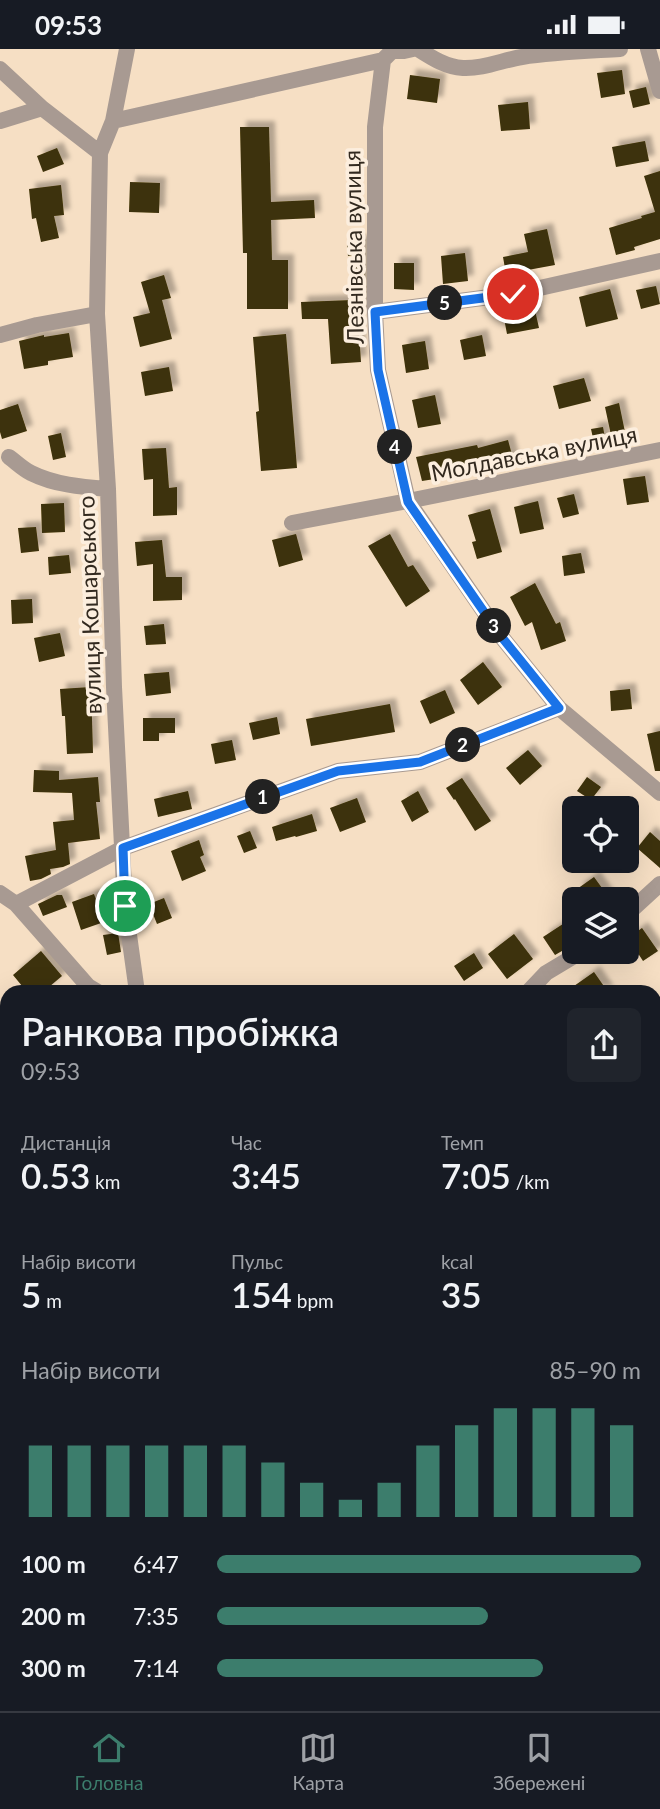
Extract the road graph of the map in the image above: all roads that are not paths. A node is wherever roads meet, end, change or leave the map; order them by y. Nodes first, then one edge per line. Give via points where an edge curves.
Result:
1 (127, 49) edge
2 (413, 49) edge
3 (418, 49) edge
4 (620, 49) edge
5 (648, 49) edge
6 (383, 60) junction
7 (0, 69) edge
8 (660, 91) edge
9 (42, 108) junction
10 (0, 121) edge
11 (113, 121) junction
12 (100, 153) junction
13 (660, 261) edge
14 (375, 312) junction
15 (97, 314) junction
16 (0, 335) edge
17 (660, 450) edge
18 (9, 457) dead end
19 (108, 489) junction
20 (408, 502) junction
21 (292, 523) dead end
22 (559, 708) junction
23 (660, 793) edge
24 (123, 848) junction
25 (660, 884) edge
26 (0, 893) edge
27 (639, 903) edge
28 (16, 904) junction
29 (562, 964) edge
30 (87, 985) edge
31 (137, 985) edge
32 (535, 985) edge

1 - 11 street
2 - 6 street via 392,51
3 - 4 street via 462,68 545,54
5 - 8 street
6 - 11 street
6 - 14 street, Лезнівська вулиця via 375,127
7 - 9 street
9 - 10 street
9 - 12 street
11 - 12 street
12 - 15 street, вулиця Кошарського
13 - 14 street via 513,294
14 - 20 street, Лезнівська вулиця via 378,370
15 - 16 street
15 - 19 street, вулиця Кошарського
17 - 20 street, Молдавська вулиця
18 - 19 street via 45,479
19 - 24 street, вулиця Кошарського
20 - 21 street, Молдавська вулиця
20 - 22 street, Лезнівська вулиця via 500,635
22 - 23 street, Лезнівська вулиця
22 - 24 street via 420,762 338,771
24 - 28 street
24 - 31 street, вулиця Кошарського via 125,906
25 - 27 street
26 - 28 street
28 - 30 street
29 - 32 street

